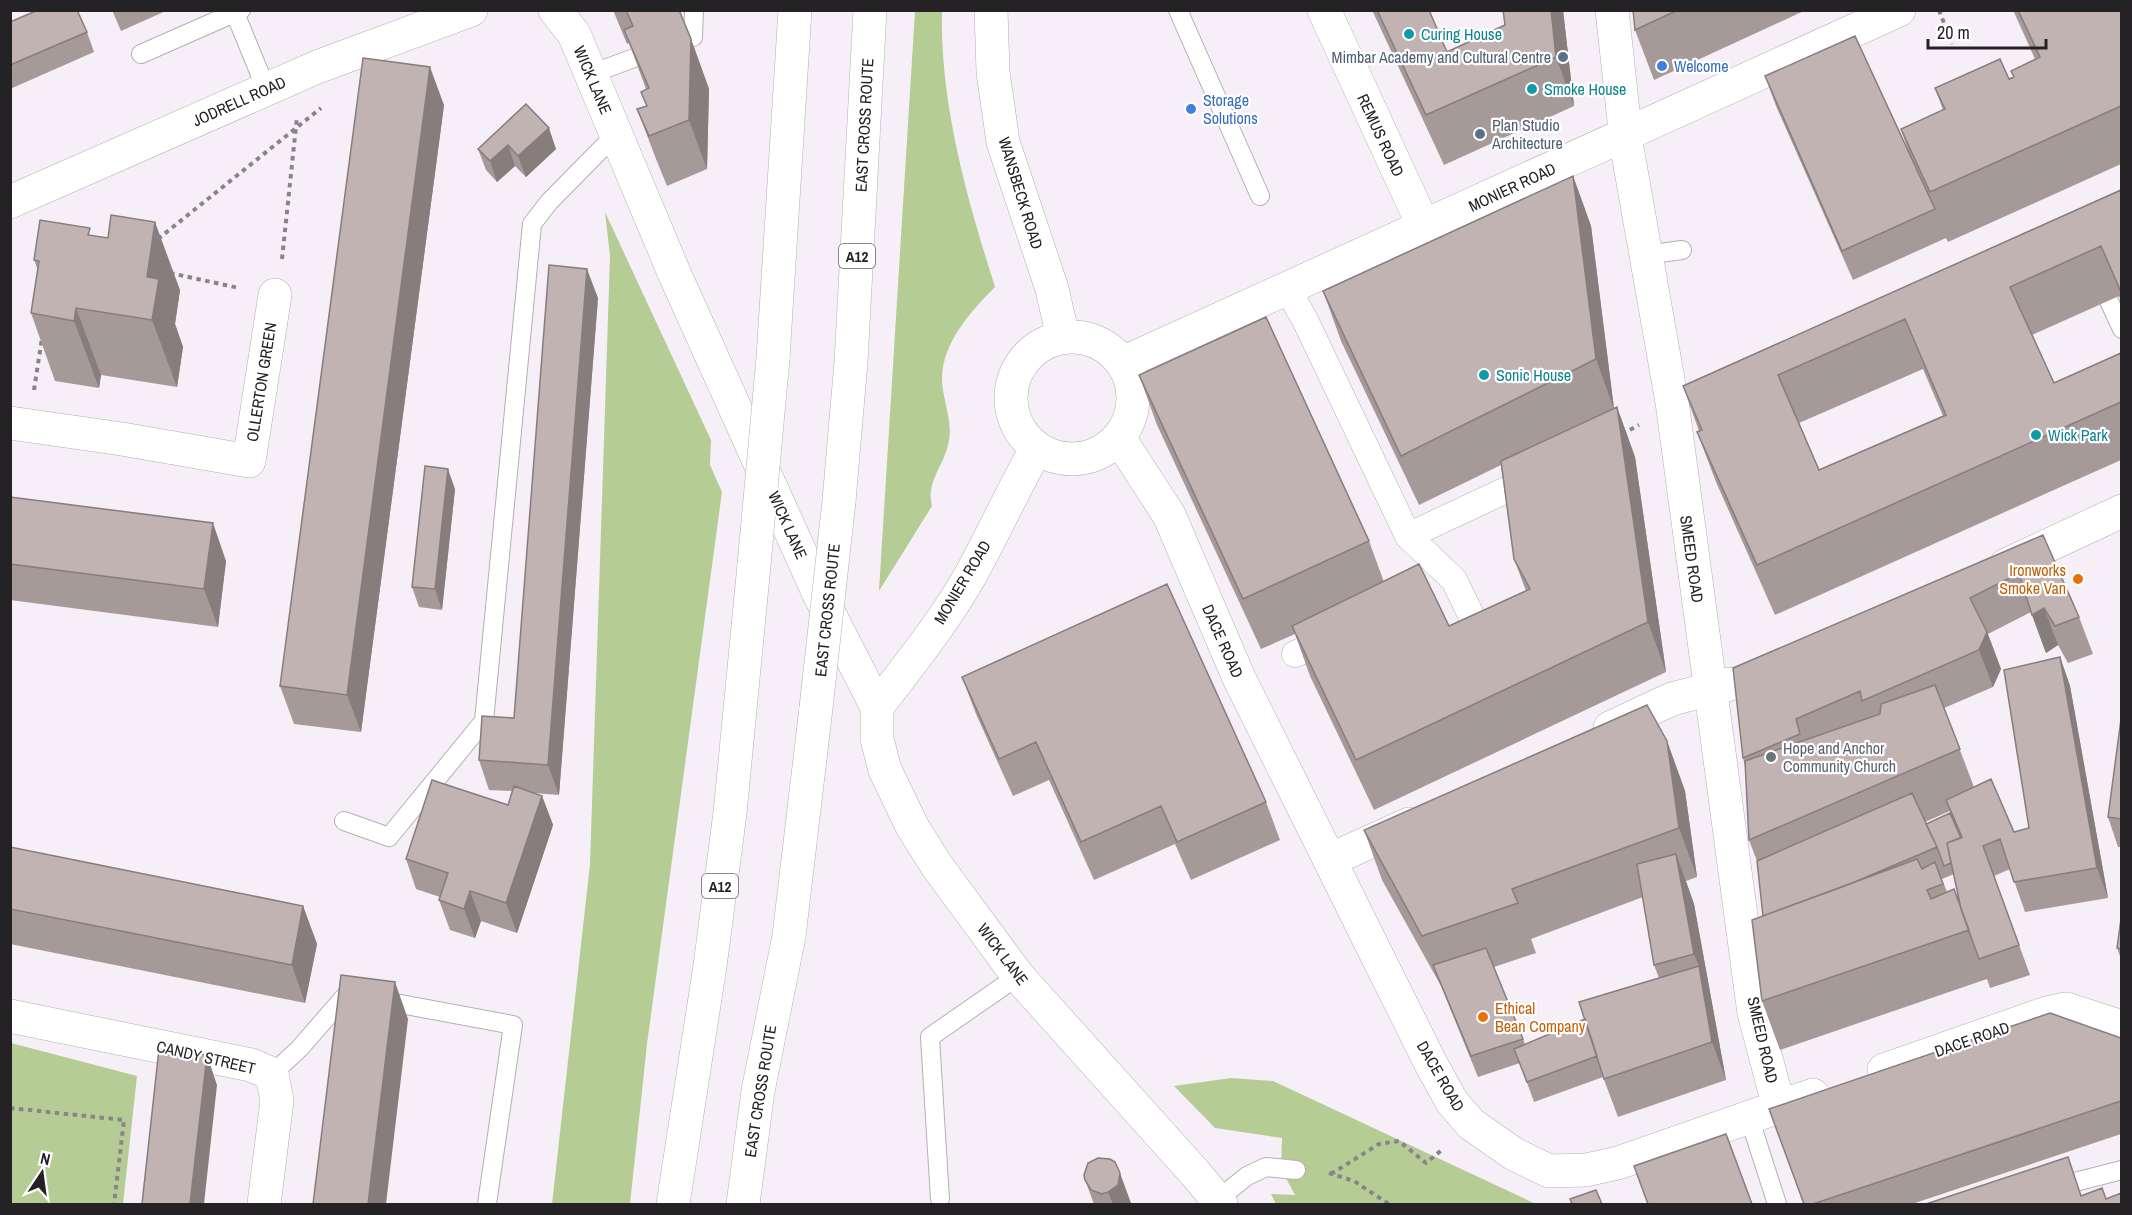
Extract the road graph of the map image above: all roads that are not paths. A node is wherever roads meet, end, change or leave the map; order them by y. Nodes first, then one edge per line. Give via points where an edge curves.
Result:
1 (471, 10) edge
2 (555, 10) edge
3 (694, 10) edge
4 (795, 10) edge
5 (870, 10) edge
6 (991, 10) edge
7 (1178, 10) edge
8 (1324, 10) edge
9 (1612, 10) edge
10 (1899, 10) edge
11 (238, 12) edge
12 (669, 46) edge
13 (141, 54) dead end
14 (642, 55) edge
15 (591, 75) junction
16 (266, 89) junction
17 (616, 134) junction
18 (1625, 135) junction
19 (1260, 196) dead end
20 (10, 202) edge
21 (1424, 227) junction
22 (1682, 250) dead end
23 (1645, 255) junction
24 (1288, 290) junction
25 (275, 295) road end
26 (2109, 301) edge
27 (2121, 329) edge
28 (1063, 338) junction
29 (1125, 362) junction
30 (20, 424) edge
31 (1119, 438) junction
32 (1036, 449) junction
33 (1555, 467) edge
34 (2121, 511) edge
35 (1408, 536) junction
36 (1983, 575) edge
37 (1353, 628) edge
38 (1485, 644) edge
39 (1295, 654) edge
40 (1754, 675) edge
41 (1710, 690) junction
42 (877, 707) junction
43 (1587, 740) edge
44 (1438, 810) edge
45 (344, 821) dead end
46 (1330, 860) junction
47 (1018, 976) junction
48 (10, 1016) edge
49 (2121, 1027) edge
50 (272, 1074) junction
51 (1764, 1112) junction
52 (1296, 1170) dead end
53 (2121, 1170) edge
54 (2043, 1191) edge
55 (940, 1199) dead end
56 (1219, 1202) edge
57 (264, 1204) edge
58 (488, 1204) edge
59 (673, 1204) edge
60 (743, 1204) edge
61 (1777, 1204) edge

1 - 16 main road, JODRELL ROAD via 316,66
2 - 15 main road, WICK LANE via 574,34
3 - 12 lane via 693,37
4 - 59 main road, A12, bridge via 773,358 730,813
5 - 60 main road, EAST CROSS ROUTE / A12, bridge via 851,362 839,501 789,936 758,1091
6 - 28 main road, WANSBECK ROAD via 993,72 1003,142 1052,289
7 - 19 lane
8 - 21 main road, REMUS ROAD
9 - 18 main road, SMEED ROAD
10 - 18 main road, MONIER ROAD
11 - 13 lane
11 - 16 lane
14 - 15 lane
15 - 17 main road, WICK LANE
16 - 20 main road, JODRELL ROAD
17 - 42 main road, WICK LANE via 819,594
17 - 45 lane via 532,224 484,722 389,837
18 - 21 main road, MONIER ROAD
18 - 23 main road, SMEED ROAD
21 - 24 main road, MONIER ROAD
22 - 23 lane
23 - 41 main road, SMEED ROAD via 1684,399
24 - 29 main road, MONIER ROAD
24 - 35 street
25 - 30 main road, OLLERTON GREEN via 249,461
26 - 27 lane
28 - 29 main road via 1097,342
28 - 32 main road via 1041,345 1029,354 1016,373 1011,392 1017,426
29 - 31 main road via 1134,398 1130,420
31 - 32 main road via 1103,452 1072,460
31 - 46 main road, DACE ROAD via 1169,515 1239,678
32 - 42 main road, MONIER ROAD via 966,582
33 - 35 street
34 - 36 main road
35 - 38 street
37 - 39 street
40 - 41 main road
41 - 43 main road via 1672,699
41 - 51 main road, SMEED ROAD
42 - 47 main road, WICK LANE via 877,739 885,770 913,828
44 - 46 main road
46 - 51 main road, DACE ROAD via 1452,1102 1471,1124 1514,1154 1549,1171 1586,1170 1618,1163
47 - 55 lane via 930,1037
47 - 56 main road, WICK LANE
48 - 50 main road, CANDY STREET via 250,1065
49 - 51 main road, DACE ROAD via 2066,1009 2047,1013
50 - 57 main road, CANDY STREET via 277,1101
50 - 58 lane via 347,994 513,1025
51 - 61 lane via 1760,1146
52 - 56 lane via 1266,1167 1247,1176
53 - 54 lane

